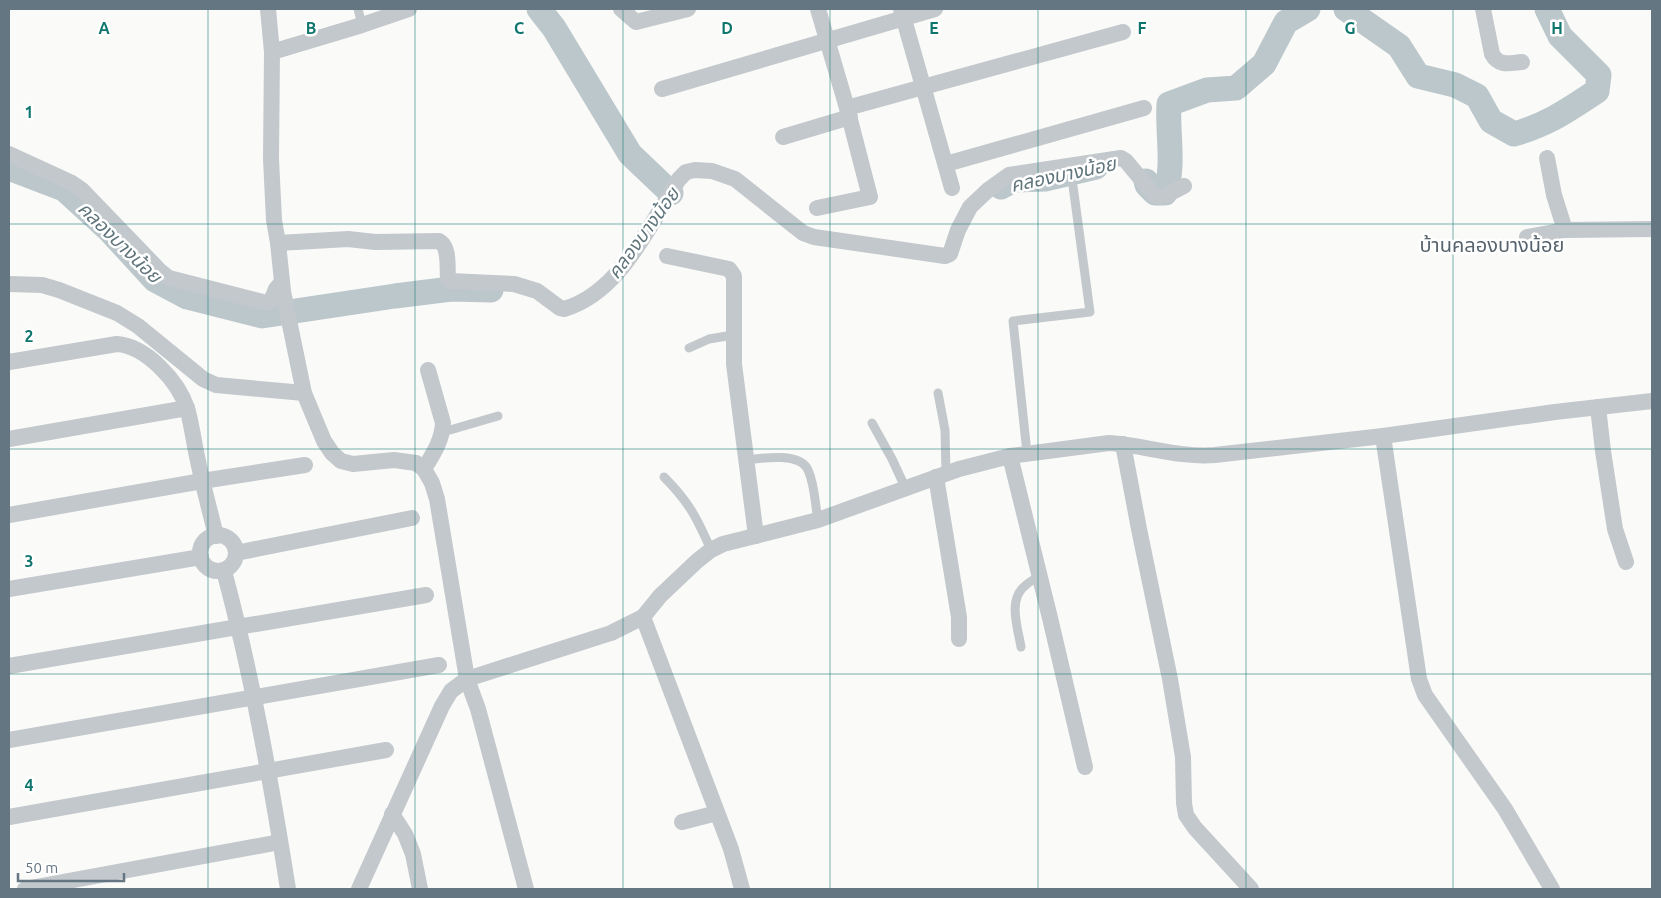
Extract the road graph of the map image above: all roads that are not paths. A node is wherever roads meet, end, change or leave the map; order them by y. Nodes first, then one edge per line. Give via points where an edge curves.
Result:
1 (268, 9) edge
2 (358, 9) edge
3 (409, 9) edge
4 (621, 9) edge
5 (688, 9) edge
6 (818, 9) edge
7 (935, 9) edge
8 (1483, 9) edge
9 (902, 13) edge
10 (362, 25) junction
11 (1123, 32) dead end
12 (828, 40) junction
13 (272, 52) junction
14 (1522, 62) dead end
15 (923, 87) junction
16 (662, 89) dead end
17 (1144, 108) dead end
18 (849, 113) junction
19 (783, 137) dead end
20 (9, 154) edge
21 (1547, 158) dead end
22 (946, 164) junction
23 (1073, 186) dead end
24 (1184, 186) dead end
25 (952, 188) dead end
26 (817, 208) dead end
27 (1652, 229) edge
28 (1565, 230) junction
29 (1527, 237) dead end
30 (278, 243) junction
31 (667, 256) dead end
32 (9, 284) edge
33 (282, 287) junction
34 (733, 335) junction
35 (689, 348) dead end
36 (9, 362) edge
37 (428, 370) dead end
38 (304, 393) junction
39 (938, 393) dead end
40 (1652, 401) edge
41 (1598, 407) junction
42 (187, 408) junction
43 (498, 416) dead end
44 (872, 423) dead end
45 (443, 432) junction
46 (1383, 436) junction
47 (9, 439) edge
48 (1123, 444) junction
49 (1027, 454) junction
50 (1010, 456) junction
51 (746, 460) junction
52 (305, 464) dead end
53 (424, 469) junction
54 (941, 475) junction
55 (664, 477) dead end
56 (202, 481) junction
57 (905, 487) junction
58 (9, 515) edge
59 (412, 518) dead end
60 (818, 520) junction
61 (216, 536) junction
62 (756, 536) junction
63 (711, 550) junction
64 (236, 553) junction
65 (201, 557) junction
66 (1626, 562) dead end
67 (224, 570) junction
68 (1040, 576) junction
69 (9, 589) edge
70 (426, 595) dead end
71 (642, 617) junction
72 (238, 626) junction
73 (959, 640) dead end
74 (1021, 647) dead end
75 (439, 665) dead end
76 (9, 666) edge
77 (467, 679) junction
78 (254, 697) junction
79 (9, 740) edge
80 (386, 750) dead end
81 (1085, 767) dead end
82 (268, 772) junction
83 (717, 813) junction
84 (392, 814) junction
85 (9, 817) edge
86 (682, 822) dead end
87 (280, 842) junction
88 (25, 889) edge
89 (288, 889) edge
90 (359, 889) edge
91 (420, 889) edge
92 (526, 889) edge
93 (742, 889) edge
94 (1251, 889) edge
95 (1552, 889) edge

1 - 13 street
2 - 10 lane
3 - 10 street
4 - 5 street via 636,22
6 - 12 street
7 - 9 street
8 - 14 street via 1495,60 1502,64
9 - 12 street
9 - 15 street
10 - 13 street
11 - 15 street
12 - 16 street
12 - 18 street
13 - 30 street via 272,188
15 - 18 street
15 - 22 street
17 - 22 street
18 - 19 street
18 - 26 street via 870,197
20 - 33 street via 82,190 160,271 174,280 267,303 276,288
21 - 28 street
22 - 25 street
23 - 49 lane via 1090,312 1012,321
24 - 30 street via 1163,197 1155,196 1121,158 1009,175 970,207 950,254 945,256 802,234 735,179 712,171 695,170 686,172 679,179 615,276 593,295 564,309 537,291 514,284 450,281 445,248 439,241 348,239
27 - 28 street
28 - 29 street
30 - 33 street
31 - 34 street via 732,272
32 - 38 street via 42,285 117,314 138,326 203,379 216,385
33 - 38 street
34 - 35 lane
34 - 51 street
36 - 42 street via 127,345 146,355 167,375
37 - 45 street
38 - 53 street via 324,441 341,461 353,464 406,460
39 - 54 lane via 945,430
40 - 41 street
41 - 46 street
41 - 66 street via 1616,529
42 - 47 street
42 - 56 street
43 - 45 lane
44 - 57 lane
45 - 53 street
46 - 48 street via 1202,456
46 - 95 street via 1419,679 1425,695 1505,810
48 - 49 street via 1098,444
48 - 94 street via 1175,708 1183,757 1186,815
49 - 50 street
50 - 54 street
50 - 68 street
51 - 60 lane via 777,457 801,462 808,469
51 - 62 street
52 - 56 street
53 - 77 street via 437,499
54 - 57 street
54 - 73 street
55 - 63 lane via 682,495
56 - 58 street
56 - 61 street
57 - 60 street
59 - 64 street
60 - 62 street
61 - 64 street via 228,538
61 - 65 street via 202,545
62 - 63 street
63 - 71 street via 696,561
64 - 67 street via 233,564
65 - 67 street via 212,570
65 - 69 street
67 - 72 street
68 - 74 lane via 1024,585 1015,604
68 - 81 street
70 - 72 street
71 - 77 street via 611,633
71 - 83 street
72 - 76 street
72 - 78 street
75 - 78 street
77 - 84 street via 451,691 442,706
77 - 92 street
78 - 79 street
78 - 82 street
80 - 82 street
82 - 85 street
82 - 87 street
83 - 86 street
83 - 93 street
84 - 90 street
84 - 91 street via 413,854
87 - 88 street
87 - 89 street

